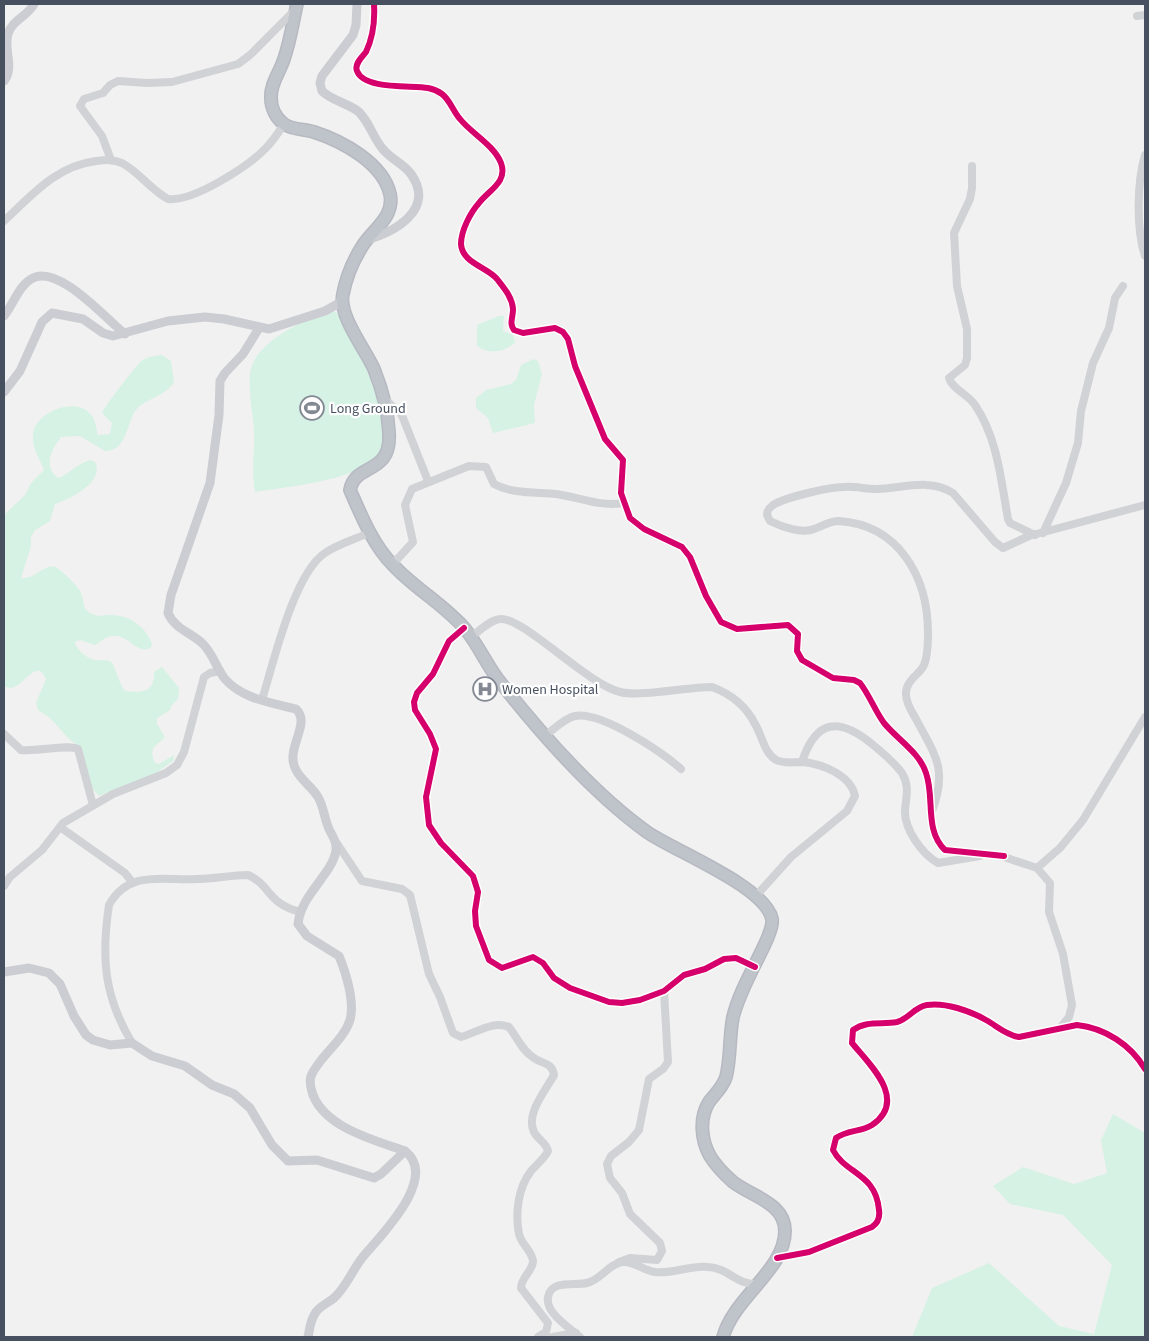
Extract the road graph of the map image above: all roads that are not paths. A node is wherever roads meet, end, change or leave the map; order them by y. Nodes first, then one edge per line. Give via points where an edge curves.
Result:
1 (34, 4) edge
2 (357, 4) edge
3 (374, 4) edge
4 (296, 7) edge
5 (4, 81) edge
6 (284, 124) junction
7 (1145, 155) edge
8 (112, 160) junction
9 (972, 166) dead end
10 (4, 221) edge
11 (366, 240) junction
12 (1145, 256) edge
13 (1123, 286) dead end
14 (341, 302) junction
15 (4, 316) edge
16 (259, 328) junction
17 (125, 334) junction
18 (4, 392) edge
19 (384, 399) junction
20 (428, 481) junction
21 (623, 503) junction
22 (1145, 505) edge
23 (371, 532) junction
24 (1039, 534) junction
25 (392, 565) junction
26 (468, 633) junction
27 (220, 672) junction
28 (262, 700) junction
29 (1145, 718) edge
30 (4, 734) edge
31 (546, 735) junction
32 (802, 762) junction
33 (681, 769) dead end
34 (93, 805) junction
35 (931, 815) junction
36 (60, 827) junction
37 (336, 842) junction
38 (1004, 856) junction
39 (1037, 868) junction
40 (133, 882) junction
41 (4, 886) edge
42 (755, 897) junction
43 (301, 912) junction
44 (755, 967) junction
45 (4, 972) edge
46 (664, 991) junction
47 (1060, 1028) junction
48 (132, 1043) junction
49 (1145, 1069) edge
50 (405, 1152) junction
51 (777, 1258) junction
52 (619, 1262) junction
53 (757, 1284) junction
54 (558, 1316) junction
55 (578, 1335) edge
56 (308, 1337) edge
57 (538, 1337) edge
58 (552, 1337) edge
59 (723, 1337) edge

1 - 5 main road via 9,32 10,71
2 - 11 main road via 353,35 322,76 322,91 359,112 381,148 412,175 418,191 416,204 404,223 384,235
3 - 21 street via 370,39 356,70 362,78 374,82 428,88 441,93 466,126 498,156 502,166 500,179 478,203 466,223 461,241 463,252 472,262 488,270 506,291 512,303 511,324 514,330 523,333 555,328 566,335 602,433 623,460 620,486
4 - 6 highway via 284,59 270,96 275,114
4 - 8 street via 238,64 172,82 118,81 103,93 81,102 82,110 98,130
6 - 8 street via 258,156 198,193 181,199 162,196 123,164
6 - 11 highway via 343,144 385,179 391,197 388,214
7 - 12 street via 1139,182
8 - 10 street via 66,168 41,186
9 - 24 street via 970,199 954,233 957,286 967,329 967,358 965,365 949,378 968,396 981,415 1000,467 1010,523
11 - 14 highway
13 - 24 street via 1115,298 1109,328 1085,390 1078,442 1071,466
14 - 16 main road via 278,327
14 - 19 highway via 375,371
15 - 17 main road via 25,284 32,278 50,276 70,286
16 - 17 main road via 205,317 168,321
16 - 27 main road via 244,354 220,381 210,483 168,605 171,619 204,645
17 - 18 main road via 108,335 83,319 52,313 47,316 20,371
19 - 20 street via 403,418
19 - 23 highway via 389,432 386,456 355,478 350,490
20 - 21 street via 469,466 479,466 489,470 494,484 506,488 559,494 598,504
20 - 25 street via 412,489 405,501 413,542
21 - 35 street via 637,525 679,545 686,552 721,622 737,629 788,625 798,634 797,651 802,660 833,678 860,684 884,723 924,767 930,784
22 - 24 street
23 - 25 highway
23 - 28 street via 324,553 312,568 293,601
24 - 35 street via 1008,548 1000,546 953,493 934,486 836,487 780,501 767,512 770,522 806,531 833,521 859,524 893,541 909,561 925,603 928,634 926,660 910,681 906,695 913,715 936,754 940,769 941,783
25 - 26 highway
26 - 31 highway via 496,677
26 - 32 street via 503,618 522,627 580,671 621,692 712,687 724,691 747,711 771,757 779,762
26 - 46 street via 449,641 433,674 417,693 414,702 436,749 426,797 429,826 473,876 478,892 476,926 489,960 502,968 534,957 560,982 609,1002 632,1002
27 - 28 main road via 233,686
27 - 34 street via 204,677 184,752 177,765
28 - 37 main road via 300,713 302,723 293,761 296,771 322,805
29 - 39 street via 1084,820
30 - 34 street via 21,750 68,746 78,749
31 - 33 street via 566,720 582,717 618,728 645,742
31 - 42 highway via 637,825 710,865
32 - 38 street via 815,735 829,728 849,727 884,753 902,774 908,790 906,823 932,860 945,863 978,856
32 - 42 street via 834,772 847,781 855,796 847,811 791,857
34 - 36 street
35 - 38 street via 936,838 945,850
36 - 40 street
36 - 41 street via 42,850
37 - 43 main road via 333,860 310,892
37 - 57 street via 362,881 402,889 410,895 429,974 452,1033 462,1037 484,1028 504,1025 532,1058 553,1069 554,1075 538,1104 532,1125 548,1150 525,1180 520,1191 518,1214 520,1237 532,1259 521,1288 548,1323 546,1332
38 - 39 street
39 - 47 street via 1050,883 1050,912 1069,980 1072,1010
40 - 43 street via 144,878 194,880 248,875 284,907
40 - 48 street via 109,905 104,966 115,1013
42 - 44 highway via 767,909 772,926
43 - 50 main road via 298,924 307,936 339,956 351,1010 343,1034 311,1075 315,1098 336,1122
44 - 46 street via 736,958 724,958 705,969 684,975
44 - 51 highway via 736,1005 726,1079 704,1113 702,1131 710,1155 720,1170 776,1210 783,1220 784,1238
45 - 48 main road via 29,968 49,973 60,984 86,1034 100,1044
46 - 52 street via 668,1062 649,1080 640,1130 611,1156 607,1164 610,1178 622,1193 630,1214 660,1243 662,1251 657,1260 630,1258
47 - 49 street via 1077,1025 1096,1028 1126,1046
47 - 51 street via 1012,1036 964,1011 927,1005 919,1007 904,1020 862,1024 853,1030 852,1043 882,1079 887,1099 872,1125 841,1134 833,1143 833,1150 873,1189 879,1202 878,1220 872,1227 809,1252
48 - 50 main road via 152,1056 185,1066 242,1100 272,1145 288,1161 317,1160 374,1178
50 - 56 main road via 413,1161 415,1175 403,1209 334,1298 317,1310
51 - 53 highway
52 - 53 street via 653,1272 708,1267 727,1272 744,1284
52 - 54 street via 588,1283 562,1284 551,1290 548,1301
53 - 59 highway via 738,1306
54 - 55 street
54 - 58 street
55 - 58 street

